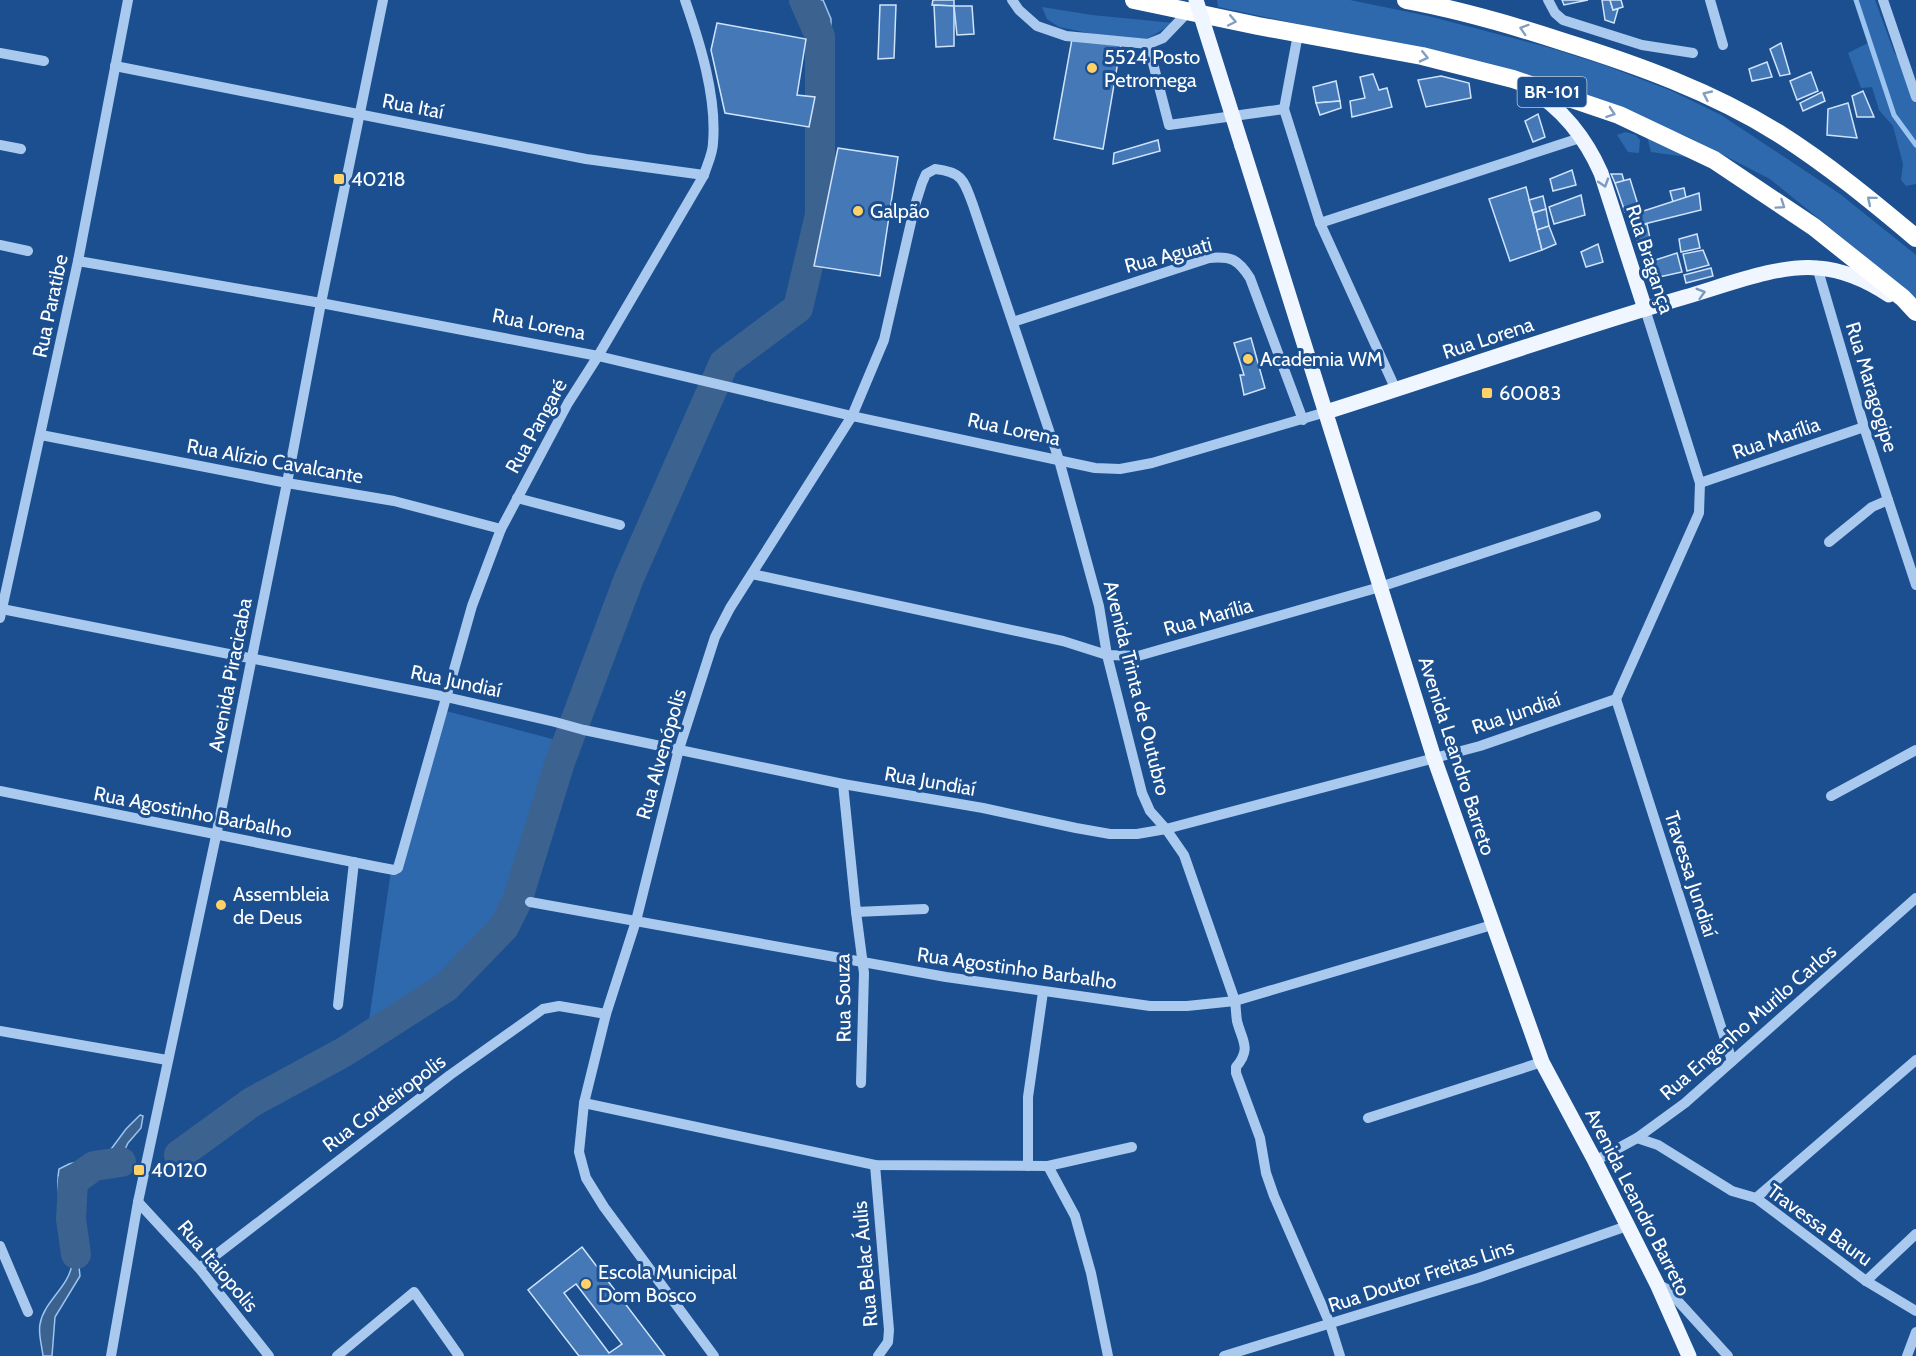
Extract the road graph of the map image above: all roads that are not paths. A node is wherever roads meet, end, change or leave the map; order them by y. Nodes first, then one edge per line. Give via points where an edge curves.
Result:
1 (128, 0) edge
2 (383, 0) edge
3 (685, 0) edge
4 (1012, 0) edge
5 (1134, 0) edge
6 (1406, 0) edge
7 (1548, 0) edge
8 (1710, 0) edge
9 (1882, 0) edge
10 (1447, 3) edge
11 (1192, 6) edge
12 (1298, 34) junction
13 (1148, 44) junction
14 (1723, 45) dead end
15 (0, 53) edge
16 (1693, 53) dead end
17 (44, 62) dead end
18 (115, 66) junction
19 (1513, 79) junction
20 (1916, 97) edge
21 (1284, 109) junction
22 (360, 113) junction
23 (1583, 137) junction
24 (0, 145) edge
25 (21, 149) dead end
26 (935, 169) joint
27 (704, 175) junction
28 (1320, 223) junction
29 (1916, 238) edge
30 (0, 245) edge
31 (28, 251) dead end
32 (78, 261) junction
33 (1817, 267) junction
34 (321, 303) junction
35 (1645, 309) junction
36 (1916, 313) edge
37 (1013, 322) junction
38 (598, 356) junction
39 (1396, 390) junction
40 (1326, 412) junction
41 (852, 416) junction
42 (1303, 420) junction
43 (1864, 427) junction
44 (41, 435) junction
45 (1059, 460) junction
46 (287, 483) junction
47 (1700, 483) junction
48 (517, 498) junction
49 (1888, 500) junction
50 (1596, 516) dead end
51 (620, 525) dead end
52 (501, 529) junction
53 (1829, 542) dead end
54 (752, 574) junction
55 (1916, 585) edge
56 (1380, 587) junction
57 (1, 614) edge
58 (1107, 655) junction
59 (251, 657) junction
60 (446, 697) junction
61 (1616, 699) junction
62 (679, 748) junction
63 (1916, 750) edge
64 (1434, 758) junction
65 (843, 784) junction
66 (0, 791) edge
67 (1831, 796) dead end
68 (1166, 829) junction
69 (216, 836) junction
70 (354, 862) junction
71 (378, 867) joint
72 (1916, 898) edge
73 (530, 902) dead end
74 (924, 909) dead end
75 (856, 912) junction
76 (636, 921) junction
77 (1492, 925) junction
78 (862, 962) junction
79 (1043, 992) junction
80 (1235, 1001) junction
81 (338, 1005) dead end
82 (606, 1014) junction
83 (0, 1031) edge
84 (167, 1060) junction
85 (1916, 1060) edge
86 (1732, 1061) junction
87 (1542, 1062) junction
88 (861, 1083) dead end
89 (584, 1103) junction
90 (1368, 1118) dead end
91 (1637, 1137) junction
92 (1132, 1147) dead end
93 (1595, 1161) junction
94 (875, 1165) junction
95 (1028, 1166) junction
96 (1047, 1166) junction
97 (1756, 1198) junction
98 (138, 1202) junction
99 (1627, 1226) junction
100 (1916, 1234) edge
101 (0, 1246) edge
102 (199, 1268) junction
103 (1866, 1281) junction
104 (1657, 1284) junction
105 (1916, 1311) edge
106 (28, 1312) dead end
107 (1330, 1324) junction
108 (1916, 1332) edge
109 (111, 1356) edge
110 (269, 1356) edge
111 (337, 1356) edge
112 (459, 1356) edge
113 (714, 1356) edge
114 (878, 1356) edge
115 (1108, 1356) edge
116 (1224, 1356) edge
117 (1340, 1356) edge
118 (1688, 1356) edge
119 (1728, 1356) edge
120 (1907, 1356) edge

1 - 18 street, Rua Paratibe
2 - 22 street, Avenida Piracicaba
3 - 27 street, Rua Pangaré via 700,44 711,105 713,144
4 - 13 street via 1037,26 1066,36
5 - 11 highway, BR-101
6 - 10 highway, BR-101
7 - 16 street via 1563,20 1642,45
8 - 14 street
9 - 20 street
29 -> 10 highway, BR-101 via 1804,151 1727,105 1602,53
11 -> 12 highway, BR-101
11 - 13 street via 1163,38
11 - 40 main road, Avenida Leandro Barreto, bridge via 1242,146
12 -> 19 highway, BR-101 via 1422,56
12 - 21 street
13 - 21 street via 1169,125
15 - 17 street
18 - 22 street, Rua Itaí
18 - 32 street, Rua Paratibe
19 - 23 main road, Rua Bragança via 1560,112
19 -> 36 highway, BR-101 via 1619,115 1714,160 1814,227 1903,298
21 - 28 street
22 - 27 street, Rua Itaí via 586,159
22 - 34 street, Avenida Piracicaba
23 - 28 street
23 -> 35 main road, Rua Bragança via 1601,173
24 - 25 street
26 - 37 street, Avenida Trinta de Outubro via 964,179
26 - 41 street, Rua Alvenópolis via 926,174 922,183 884,339
27 - 38 street, Rua Pangaré
28 - 39 street
30 - 31 street
32 - 34 street, Rua Lorena
32 - 44 street, Rua Paratibe
35 -> 33 main road, Rua Lorena via 1763,274
33 - 36 main road, Rua Lorena via 1858,278
33 - 43 street, Rua Maragogipe
34 - 38 street, Rua Lorena
34 - 46 street, Avenida Piracicaba
35 - 39 main road, Rua Lorena
35 - 47 street, Rua Bragança
37 - 42 street, Rua Aguati via 1209,258 1233,259 1250,278
37 - 45 street, Avenida Trinta de Outubro
38 - 41 street, Rua Lorena
38 - 48 street, Rua Pangaré
39 - 40 main road, Rua Lorena
40 - 42 street, Rua Lorena
40 - 56 main road, Avenida Leandro Barreto
41 - 45 street, Rua Lorena
41 - 54 street, Rua Alvenópolis
42 - 45 street, Rua Lorena via 1152,464 1095,468
43 - 47 street, Rua Marília
43 - 49 street, Rua Maragogipe
44 - 46 street, Rua Alízio Cavalcante
44 - 57 street, Rua Paratibe
45 - 58 street, Avenida Trinta de Outubro via 1100,606
46 - 52 street, Rua Alízio Cavalcante via 394,501
46 - 59 street, Avenida Piracicaba
47 - 61 street via 1699,513
48 - 51 street
48 - 52 street, Rua Pangaré
49 - 53 street via 1872,507
49 - 55 street, Rua Maragogipe
50 - 56 street, Rua Marília
52 - 60 street, Rua Pangaré via 472,606
54 - 58 street, Rua Marília via 1063,641
54 - 62 street, Rua Alvenópolis via 715,637
56 - 58 street, Rua Marília via 1138,656
56 - 64 main road, Avenida Leandro Barreto
57 - 59 street, Rua Jundiaí
58 - 68 street, Avenida Trinta de Outubro via 1142,793 1150,811
59 - 60 street, Rua Jundiaí
59 - 69 street, Avenida Piracicaba
60 - 62 street, Rua Jundiaí
60 - 71 street, Rua Pangaré via 400,864 394,870
61 - 64 street, Rua Jundiaí
61 - 86 street, Travessa Jundiaí
62 - 65 street, Rua Jundiaí
62 - 76 street, Rua Alvenópolis
63 - 67 street
64 - 68 street, Rua Jundiaí
64 - 77 main road, Avenida Leandro Barreto
65 - 68 street, Rua Jundiaí via 1110,834
65 - 75 street, Rua Souza
66 - 69 street, Rua Agostinho Barbalho
68 - 80 street, Avenida Trinta de Outubro via 1184,855
69 - 70 street, Rua Agostinho Barbalho
69 - 84 street, Avenida Piracicaba
70 - 71 street, Rua Agostinho Barbalho
70 - 81 street
72 - 86 street, Rua Engenho Murilo Carlos
73 - 76 street, Rua Agostinho Barbalho
74 - 75 street
75 - 78 street, Rua Souza
76 - 78 street, Rua Agostinho Barbalho
76 - 82 street, Rua Alvenópolis
77 - 80 street, Rua Agostinho Barbalho
77 - 87 main road, Avenida Leandro Barreto
78 - 79 street, Rua Agostinho Barbalho
78 - 88 street, Rua Souza
79 - 80 street, Rua Agostinho Barbalho via 1150,1006
79 - 95 street via 1028,1097
80 - 107 street, Avenida Trinta de Outubro via 1245,1047 1236,1073 1260,1138 1274,1196
82 - 89 street, Rua Alvenópolis
82 - 102 street, Rua Cordeiropolis via 559,1006 543,1009 450,1075
83 - 84 street
84 - 98 street, Avenida Piracicaba
85 - 97 street
86 - 91 street, Rua Engenho Murilo Carlos via 1685,1103
87 - 90 street
87 - 93 main road, Avenida Leandro Barreto
89 - 94 street
89 - 113 street, Rua Alvenópolis via 579,1152 586,1178
91 - 93 street, Rua Engenho Murilo Carlos
91 - 97 street, Travessa Bauru via 1658,1145 1732,1191
92 - 96 street
93 - 99 main road, Avenida Leandro Barreto
94 - 95 street
94 - 114 street, Rua Belac Áulis via 890,1330
95 - 96 street
96 - 115 street via 1075,1216
97 - 103 street, Travessa Bauru
98 - 102 street, Rua Itaiopolis
98 - 109 street, Avenida Piracicaba
99 - 104 main road, Avenida Leandro Barreto
99 - 107 street, Rua Doutor Freitas Lins
100 - 103 street
101 - 106 street
102 - 110 street, Rua Itaiopolis
103 - 105 street, Travessa Bauru
104 - 118 main road, Avenida Leandro Barreto
104 - 119 street via 1667,1289
107 - 116 street, Rua Doutor Freitas Lins
107 - 117 street, Avenida Trinta de Outubro
108 - 120 street
111 - 112 street via 414,1292

